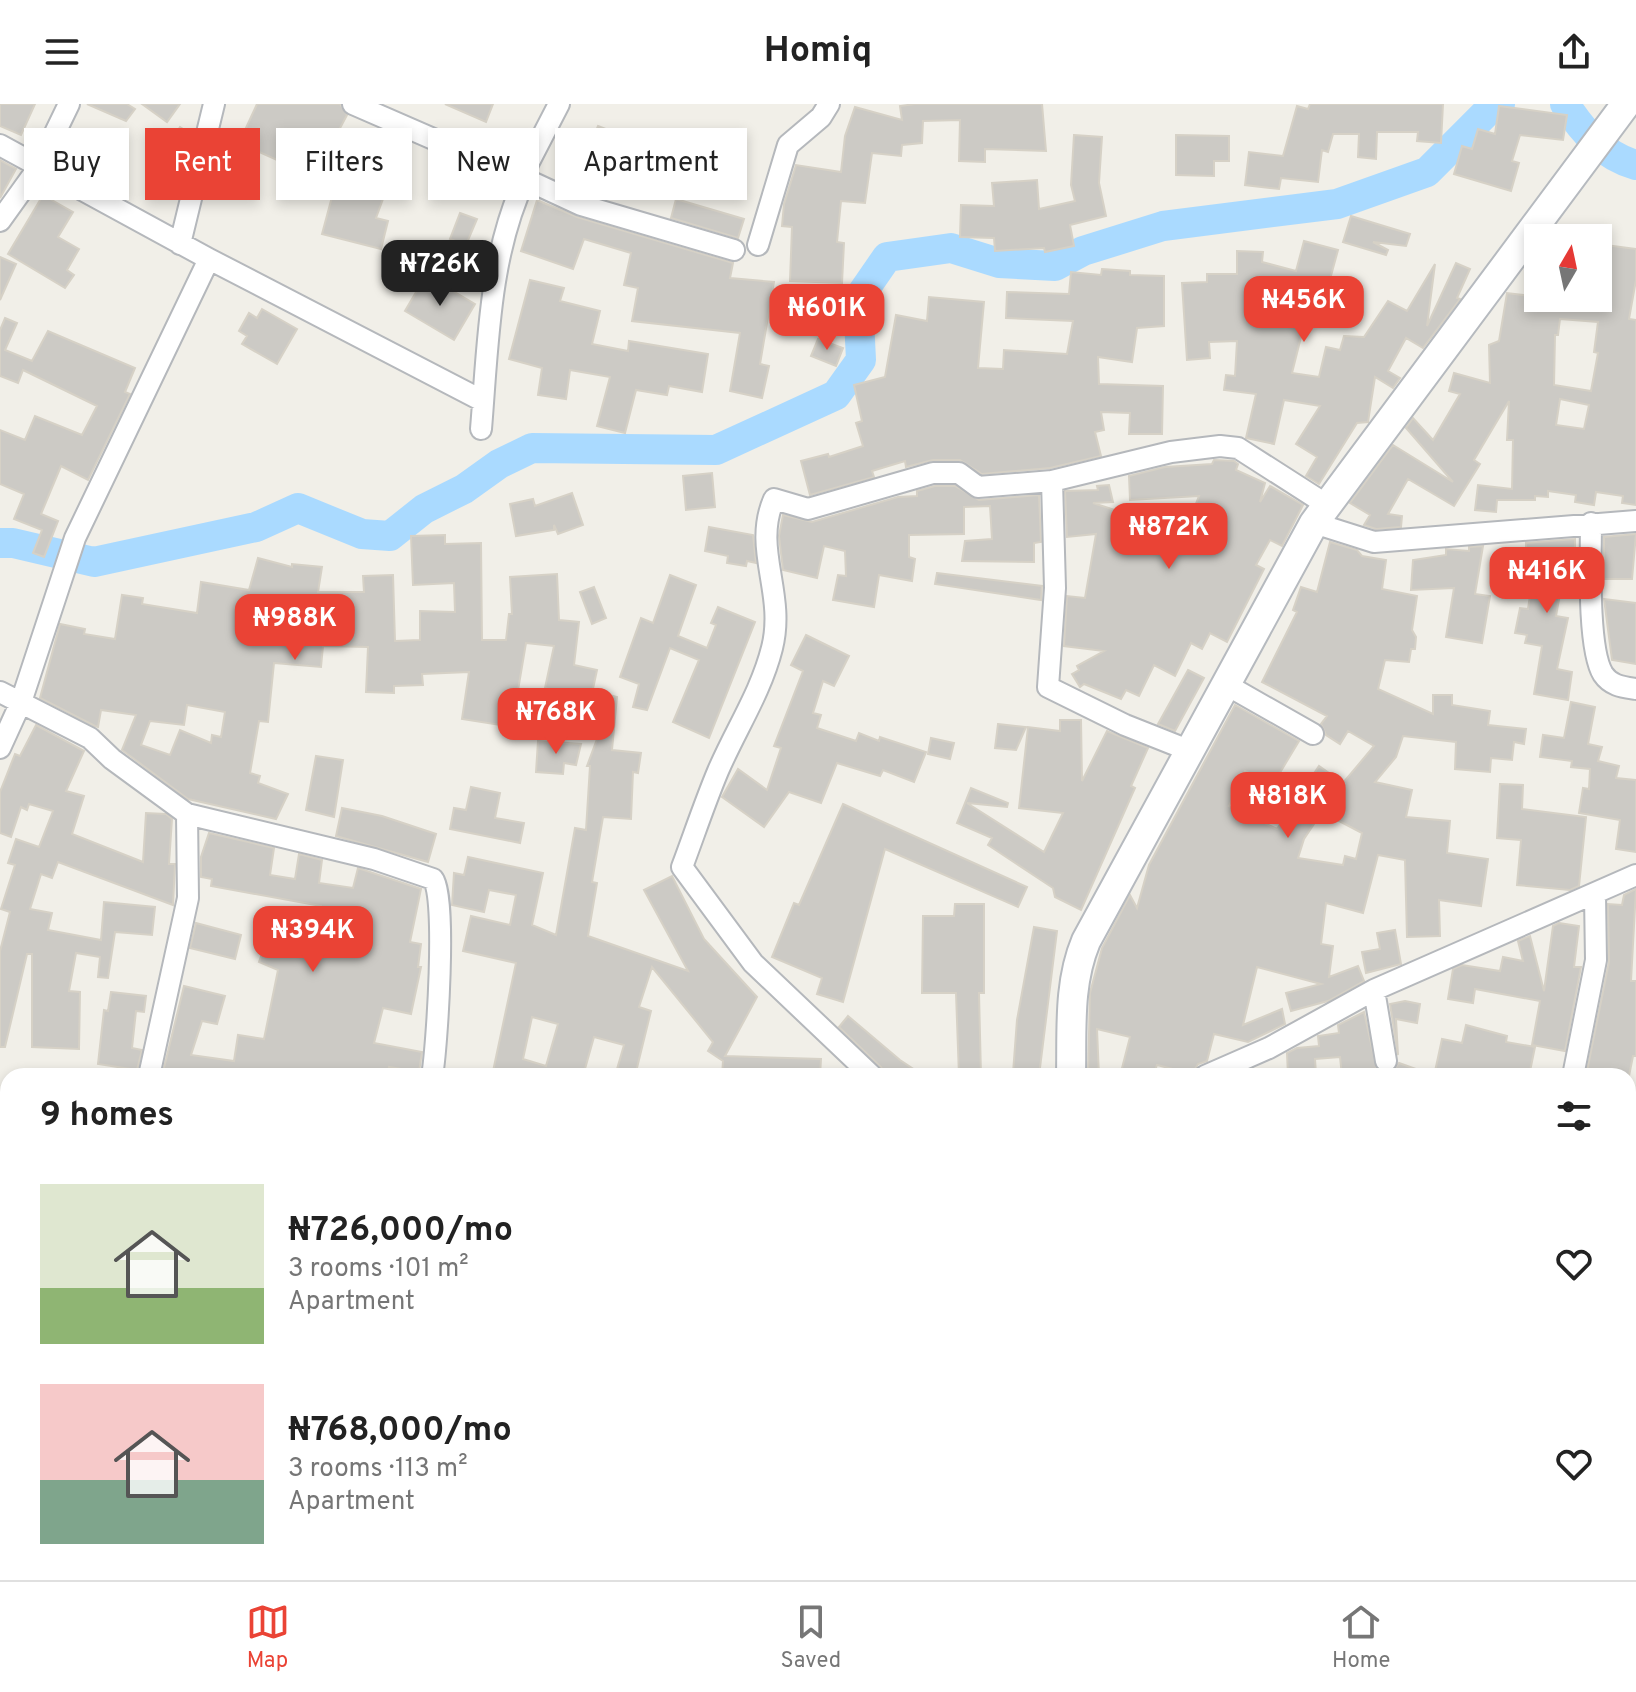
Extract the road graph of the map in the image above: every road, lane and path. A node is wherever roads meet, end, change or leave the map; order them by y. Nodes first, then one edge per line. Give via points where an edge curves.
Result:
1 (69, 104) edge
2 (214, 104) edge
3 (353, 104) edge
4 (559, 104) edge
5 (829, 104) edge
6 (1620, 113) edge
7 (57, 128) edge
8 (428, 137) edge
9 (539, 143) edge
10 (0, 145) edge
11 (24, 160) edge
12 (539, 186) edge
13 (24, 188) edge
14 (98, 200) edge
15 (517, 200) edge
16 (0, 221) edge
17 (180, 244) junction
18 (758, 245) dead end
19 (734, 250) dead end
20 (209, 259) junction
21 (483, 401) junction
22 (481, 429) dead end
23 (1052, 481) junction
24 (1321, 514) junction
25 (1636, 521) edge
26 (1591, 523) junction
27 (1225, 684) junction
28 (1636, 689) edge
29 (0, 692) edge
30 (21, 702) junction
31 (1313, 734) dead end
32 (0, 748) edge
33 (1188, 750) junction
34 (187, 814) junction
35 (1636, 875) edge
36 (1595, 895) junction
37 (1374, 990) junction
38 (1386, 1061) dead end
39 (151, 1068) edge
40 (433, 1068) edge
41 (864, 1068) edge
42 (1071, 1068) edge
43 (1223, 1068) edge
44 (1575, 1068) edge

1 - 7 street
2 - 17 street
3 - 8 street
4 - 9 street
5 - 18 street via 788,145
6 - 24 street
10 - 11 street
12 - 19 street via 581,205
13 - 16 street
14 - 17 street
15 - 21 street via 506,227 489,321
17 - 20 street
20 - 21 street
20 - 30 street via 75,538
21 - 22 street
23 - 24 street via 1171,452 1238,448
23 - 33 street via 1055,588 1048,687
23 - 41 street via 978,487 959,473 933,473 808,509 774,499 766,517 767,566 777,615 772,647 682,867 753,963
24 - 26 street via 1374,542
24 - 27 street
25 - 26 street
26 - 28 street via 1591,590 1602,673 1614,686
27 - 31 street
27 - 33 street
29 - 30 street
30 - 32 street
30 - 34 street via 90,738
33 - 42 street via 1076,965
34 - 39 street via 188,898
34 - 40 street via 281,834 433,879 441,893
35 - 36 street
36 - 37 street
36 - 44 street via 1596,960
37 - 38 street
37 - 43 street

